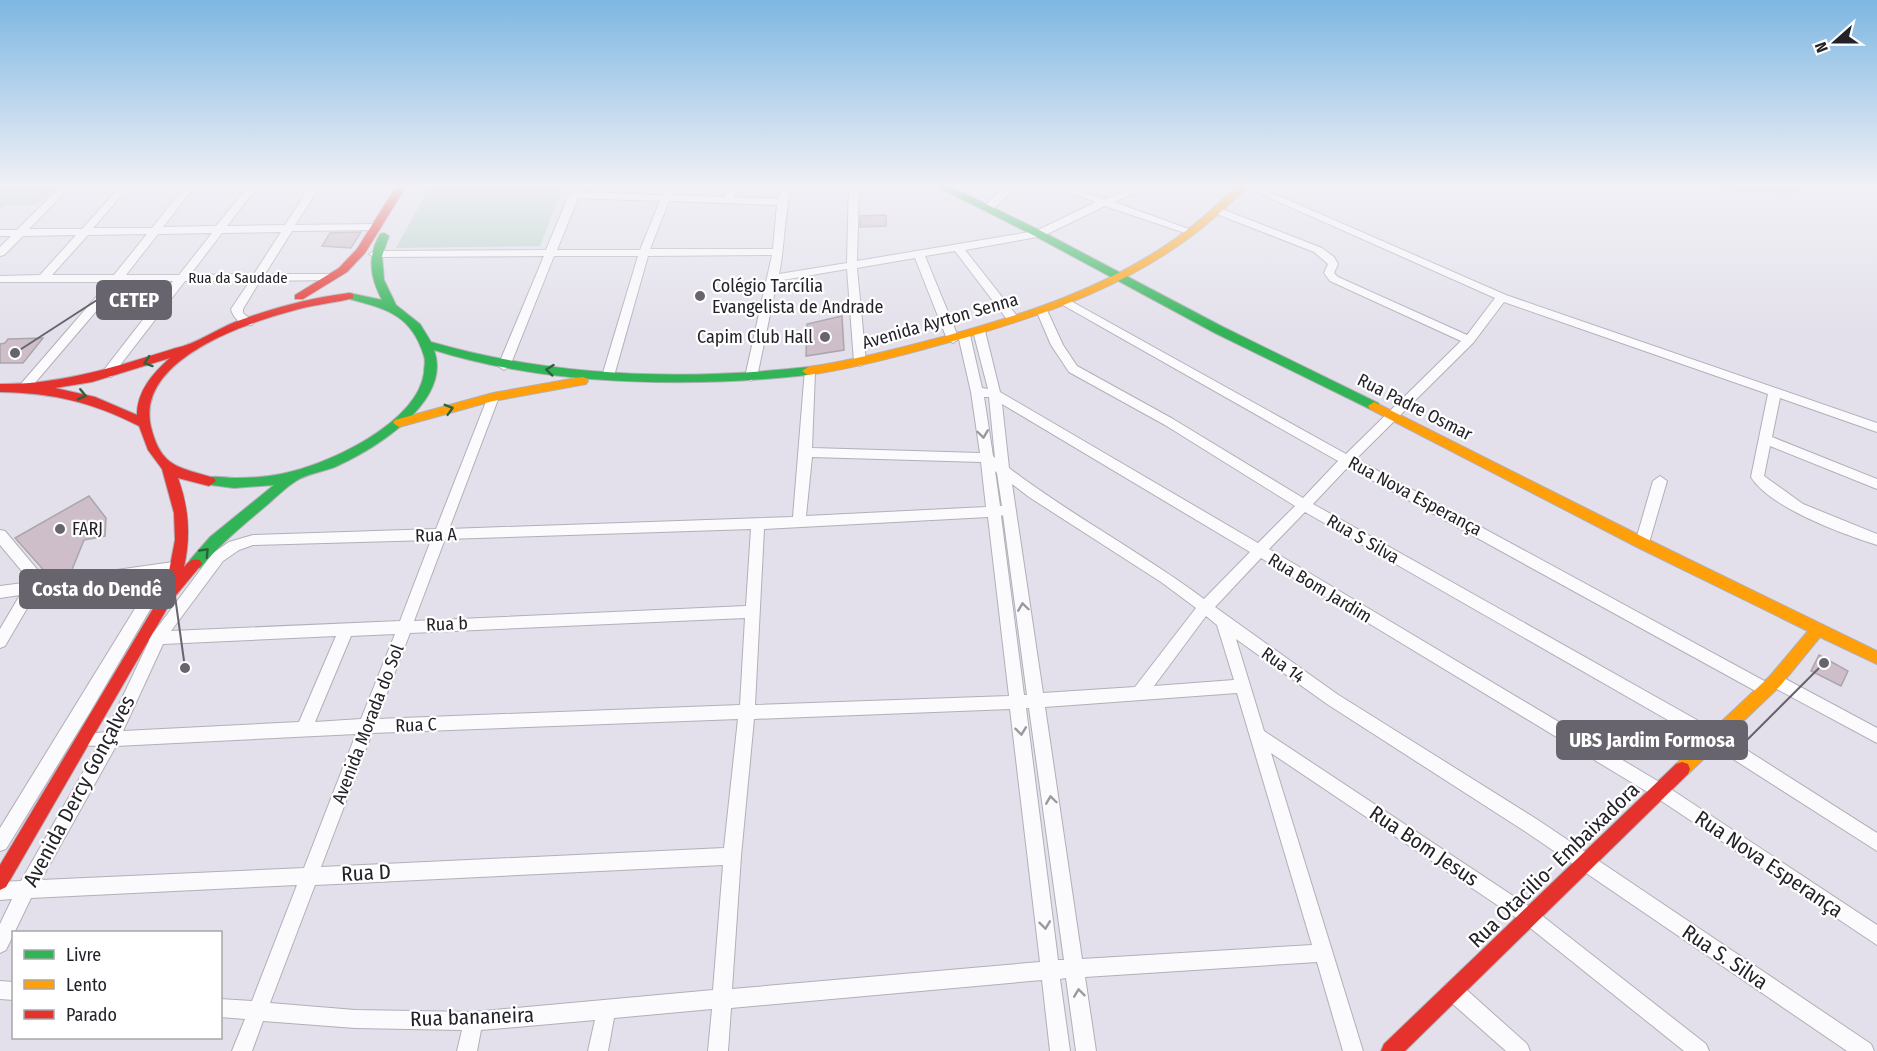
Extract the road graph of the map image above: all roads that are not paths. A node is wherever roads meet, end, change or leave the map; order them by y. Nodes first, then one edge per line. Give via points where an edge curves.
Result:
1 (18, 234) edge
2 (82, 234) edge
3 (153, 234) edge
4 (214, 234) edge
5 (287, 234) edge
6 (372, 234) edge
7 (385, 234) edge
8 (558, 234) edge
9 (651, 234) edge
10 (779, 234) edge
11 (853, 234) edge
12 (1039, 234) joint
13 (1189, 234) edge
14 (1277, 234) edge
15 (1358, 234) edge
16 (958, 248) junction
17 (644, 252) junction
18 (778, 252) junction
19 (0, 253) edge
20 (374, 254) junction
21 (550, 254) junction
22 (920, 256) junction
23 (852, 266) junction
24 (1117, 276) junction
25 (333, 277) junction
26 (183, 278) junction
27 (256, 278) junction
28 (0, 279) edge
29 (43, 279) junction
30 (117, 279) junction
31 (771, 279) junction
32 (1502, 297) junction
33 (1065, 302) junction
34 (391, 307) junction
35 (282, 308) junction
36 (1042, 310) junction
37 (1013, 319) junction
38 (248, 322) junction
39 (965, 335) junction
40 (1469, 340) junction
41 (203, 343) junction
42 (429, 345) junction
43 (860, 362) junction
44 (504, 366) junction
45 (809, 372) junction
46 (108, 374) junction
47 (608, 376) junction
48 (751, 377) junction
49 (24, 388) junction
50 (3, 390) edge
51 (977, 392) junction
52 (1774, 392) junction
53 (995, 394) junction
54 (493, 397) junction
55 (1392, 415) junction
56 (143, 423) junction
57 (392, 425) junction
58 (1877, 428) edge
59 (1765, 439) junction
60 (806, 452) junction
61 (987, 458) junction
62 (1347, 460) junction
63 (168, 469) junction
64 (1003, 469) junction
65 (292, 477) junction
66 (1660, 481) dead end
67 (1877, 484) edge
68 (1304, 505) junction
69 (1010, 510) junction
70 (993, 512) junction
71 (799, 522) junction
72 (758, 524) junction
73 (441, 535) junction
74 (0, 536) edge
75 (1877, 540) edge
76 (1642, 543) junction
77 (1258, 551) junction
78 (172, 568) junction
79 (37, 586) junction
80 (0, 592) edge
81 (167, 596) junction
82 (1205, 606) junction
83 (752, 612) junction
84 (1223, 620) junction
85 (405, 626) junction
86 (346, 629) junction
87 (1818, 629) junction
88 (150, 638) junction
89 (0, 642) edge
90 (1877, 658) edge
91 (1770, 685) junction
92 (1243, 686) junction
93 (1139, 694) junction
94 (1036, 701) junction
95 (1018, 702) junction
96 (747, 712) junction
97 (367, 726) junction
98 (304, 729) junction
99 (1257, 735) junction
100 (1877, 736) edge
101 (1714, 738) junction
102 (111, 739) junction
103 (85, 740) junction
104 (1660, 791) junction
105 (5, 826) edge
106 (32, 829) junction
107 (0, 843) edge
108 (1877, 843) edge
109 (732, 856) junction
110 (1586, 863) junction
111 (310, 876) junction
112 (0, 881) edge
113 (26, 890) junction
114 (0, 891) edge
115 (1530, 917) junction
116 (1877, 936) edge
117 (0, 944) edge
118 (1323, 953) junction
119 (1076, 968) junction
120 (1050, 970) junction
121 (1453, 991) junction
122 (723, 1000) junction
123 (222, 1008) edge
124 (606, 1010) junction
125 (258, 1011) junction
126 (473, 1021) junction
127 (242, 1051) edge
128 (467, 1051) edge
129 (598, 1051) edge
130 (718, 1051) edge
131 (1060, 1051) edge
132 (1086, 1051) edge
133 (1353, 1051) edge
134 (1391, 1051) edge
135 (1520, 1051) edge
136 (1699, 1051) edge
137 (1864, 1051) edge

1 - 19 street
2 - 29 street
3 - 30 street
4 - 26 street
5 - 27 street
6 - 25 main road via 361,251
7 - 20 main road
8 - 21 street
9 - 17 street
10 - 18 street
11 - 23 street
12 - 16 street
12 - 24 main road, Rua Padre Osmar
13 - 24 main road, Avenida Ayrton Senna
14 - 40 street via 1318,250 1330,259 1333,264 1329,273 1334,279
15 - 32 street
16 - 22 street
16 - 37 street
17 - 18 street
17 - 21 street
17 - 47 street
18 - 31 street
20 - 21 street
20 - 34 main road via 377,279
21 - 44 street
22 - 23 street
22 - 39 street
23 - 31 street
23 - 43 street
24 - 33 main road, Avenida Ayrton Senna
24 - 55 main road, Rua Padre Osmar
25 - 27 street, Rua da Saudade
25 - 35 main road
26 - 27 street, Rua da Saudade
26 - 30 street, Rua da Saudade
26 - 46 street
27 - 38 street via 237,311
28 - 29 street, Rua da Saudade
29 - 30 street, Rua da Saudade
30 - 49 street
31 - 48 street
32 - 40 street
32 - 52 street
33 - 36 main road, Avenida Ayrton Senna
33 - 62 street, Rua Nova Esperança
34 - 35 main road via 342,296
34 - 42 main road via 417,325
35 - 38 main road
36 - 37 main road, Avenida Ayrton Senna
36 - 68 street, Rua S Silva via 1057,345 1073,369 1169,422
37 - 39 main road, Avenida Ayrton Senna
38 - 41 main road
39 - 43 main road, Avenida Ayrton Senna
39 - 51 street
39 - 53 street
40 - 55 street
41 -> 46 main road
41 - 56 main road via 165,369 151,385 142,408
42 - 44 main road, Avenida Ayrton Senna
42 - 57 main road via 433,362 430,381 419,400
43 - 45 main road, Avenida Ayrton Senna
47 -> 44 main road, Avenida Ayrton Senna
45 - 48 main road, Avenida Ayrton Senna
45 - 60 street
46 - 49 main road
47 - 48 main road, Avenida Ayrton Senna
47 - 54 main road, Avenida Ayrton Senna
49 - 50 main road
49 -> 56 main road via 63,391 99,400
51 - 53 street, Rua Bom Jardim
51 -> 61 street
52 - 58 street
52 - 59 street
53 - 64 street
53 - 77 street, Rua Bom Jardim
57 -> 54 main road, Avenida Ayrton Senna
54 - 73 street, Avenida Morada do Sol
55 - 62 street
55 - 76 main road, Rua Padre Osmar
56 - 63 main road via 156,454
57 - 65 main road via 330,464
59 - 67 street
59 - 75 street via 1757,477 1774,494 1790,505
60 - 61 street
60 - 71 street
61 - 64 street, Rua 14
61 - 70 street
62 - 68 street
62 - 91 street, Rua Nova Esperança
63 - 65 main road via 213,483
63 - 78 main road via 184,512 185,530
64 - 69 street
64 - 82 street, Rua 14 via 1034,494
81 -> 65 main road via 215,541
66 - 76 street
68 - 77 street
68 - 101 street, Rua S Silva
69 - 70 street, Rua A
94 -> 69 street
70 - 71 street, Rua A
70 - 95 street
71 - 72 street, Rua A
72 - 73 street, Rua A
72 - 83 street
73 - 85 street, Avenida Morada do Sol
73 - 88 street, Rua A via 243,542 218,558
74 - 79 street
76 - 87 main road, Rua Padre Osmar
77 - 82 street
77 - 104 street, Rua Bom Jardim
78 - 79 street
78 - 81 main road
78 - 105 street via 86,707
79 - 80 street
79 - 89 street
81 - 88 main road
82 - 84 street, Rua 14
82 - 93 street
83 - 85 street, Rua b
83 - 96 street
84 - 92 street
84 - 110 street, Rua 14 via 1332,699
85 - 86 street, Rua b
85 - 97 street, Avenida Morada do Sol
86 - 88 street, Rua b
86 - 98 street
87 - 90 main road, Rua Padre Osmar
87 - 91 main road, Rua Otacilio- Embaixadora
88 - 102 street, Avenida Dercy Gonçalves
88 - 103 main road
91 - 100 street, Rua Nova Esperança
91 - 101 main road, Rua Otacilio- Embaixadora
92 - 93 street, Rua C
92 - 99 street
93 - 94 street, Rua C
94 - 95 street, Rua C
119 -> 94 street
95 - 96 street, Rua C
95 -> 120 street
96 - 97 street, Rua C
96 - 109 street
97 - 98 street, Rua C
97 - 111 street, Avenida Morada do Sol
98 - 102 street, Rua C
99 - 115 street, Rua Bom Jesus
99 - 118 street
101 - 104 main road, Rua Otacilio- Embaixadora
101 - 108 street, Rua S Silva
102 - 103 street, Rua C
102 - 113 street, Avenida Dercy Gonçalves
103 - 106 main road
104 - 110 main road, Rua Otacilio- Embaixadora
104 - 116 street, Rua Nova Esperança
105 - 106 street
105 - 107 street
106 - 112 main road
109 - 111 street, Rua D
109 - 122 street
110 - 115 main road, Rua Otacilio- Embaixadora
110 - 137 street, Rua S. Silva
111 - 113 street, Rua D
111 - 125 street, Avenida Morada do Sol
113 - 114 street, Rua D
113 - 117 street, Avenida Dercy Gonçalves
115 - 121 main road, Rua Otacilio- Embaixadora
115 - 136 street, Rua Bom Jesus
118 - 119 street, Rua bananeira
118 - 133 street
119 - 120 street, Rua bananeira
132 -> 119 street
120 - 122 street, Rua bananeira
120 - 131 street
121 - 134 main road, Rua Otacilio- Embaixadora
121 - 135 street
122 - 124 street, Rua bananeira
122 - 130 street
123 - 125 street, Rua bananeira
124 - 126 street, Rua bananeira
124 - 129 street
125 - 126 street, Rua bananeira
125 - 127 street, Avenida Morada do Sol
126 - 128 street

